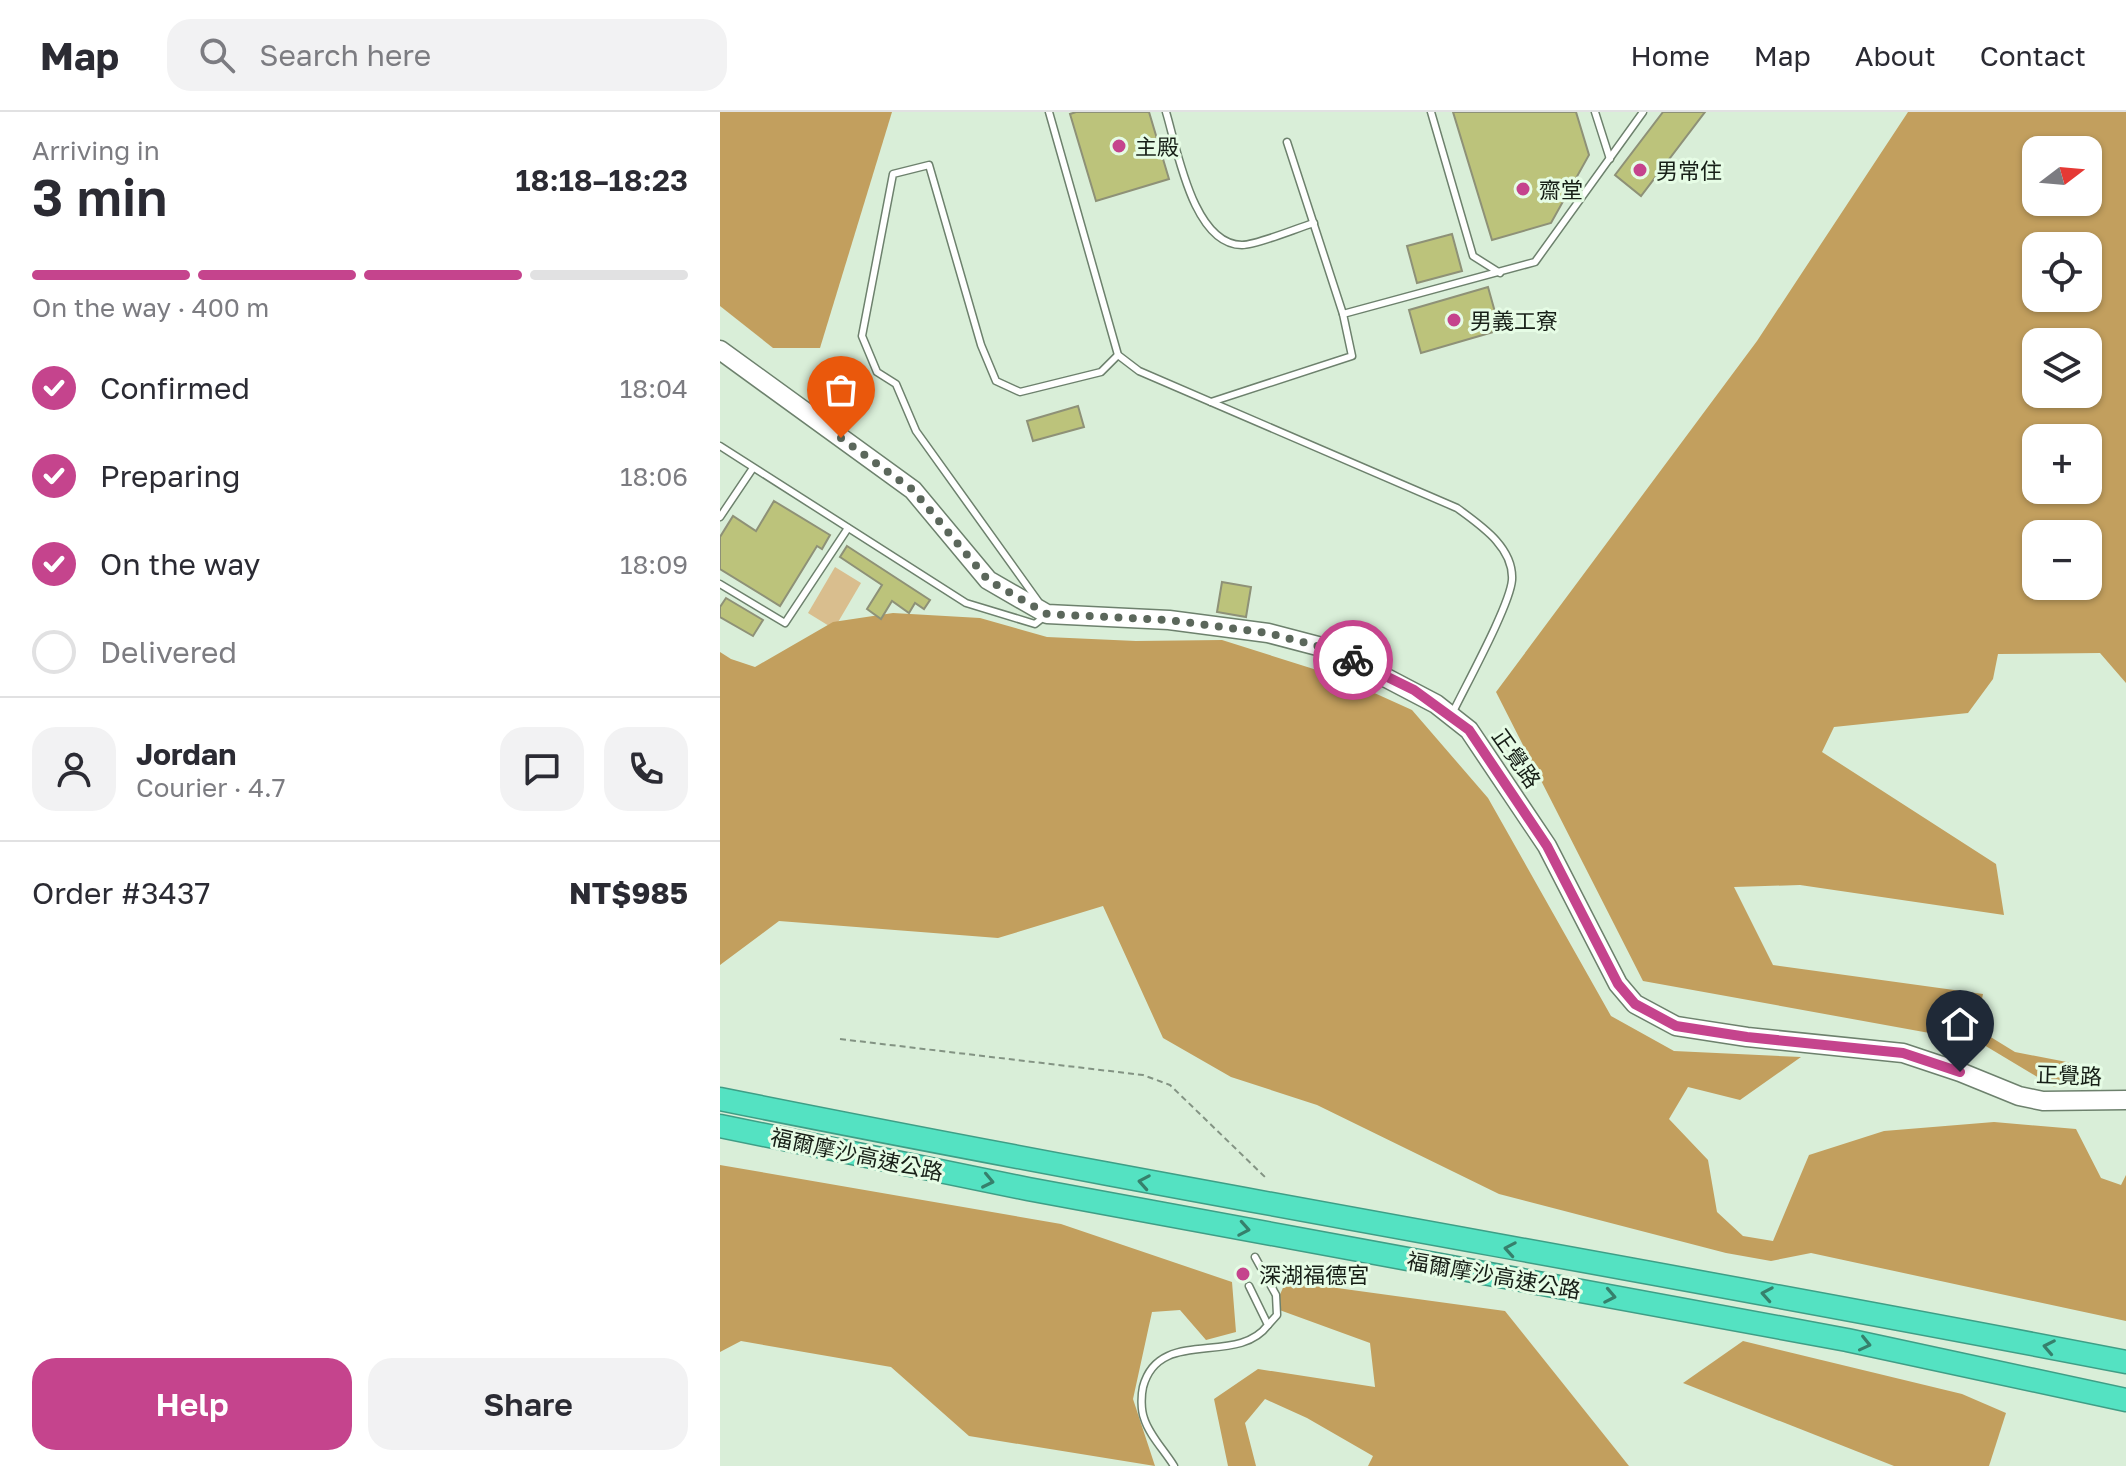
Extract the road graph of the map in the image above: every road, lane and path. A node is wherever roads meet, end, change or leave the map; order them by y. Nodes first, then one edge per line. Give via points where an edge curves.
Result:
1 (1049, 112) edge
2 (1166, 112) edge
3 (1431, 112) edge
4 (1595, 112) edge
5 (1643, 112) edge
6 (1287, 142) dead end
7 (1610, 159) junction
8 (1314, 223) junction
9 (1500, 273) junction
10 (1343, 314) junction
11 (720, 350) edge
12 (1118, 355) junction
13 (1211, 402) junction
14 (720, 446) edge
15 (753, 468) junction
16 (720, 517) edge
17 (848, 528) junction
18 (720, 584) edge
19 (1047, 614) junction
20 (1451, 715) junction
21 (840, 1039) dead end
22 (720, 1099) edge
23 (2126, 1100) edge
24 (720, 1126) edge
25 (1266, 1178) dead end
26 (1255, 1257) dead end
27 (1249, 1286) dead end
28 (1268, 1325) junction
29 (2126, 1362) edge
30 (2078, 1392) junction
31 (2126, 1400) edge
32 (2126, 1416) edge
33 (1174, 1466) edge

1 - 12 lane
2 - 8 lane via 1201,218 1221,239 1242,245
3 - 9 lane via 1473,256
4 - 7 lane
5 - 7 lane
6 - 8 lane
7 - 9 lane via 1535,262
8 - 10 lane
9 - 10 lane
10 - 13 lane via 1352,356
11 - 19 street, 正覺路 via 913,490 988,580
12 - 13 lane via 1139,371
12 - 19 lane via 1101,372 1020,392 996,381 929,165 893,174 862,336 877,372 896,384 916,431
13 - 20 lane via 1457,508 1489,531 1504,551 1512,580
14 - 15 lane
15 - 16 lane
15 - 17 lane
17 - 18 lane via 785,623
17 - 19 lane via 966,603 1035,624
19 - 20 street, 正覺路 via 1169,620 1268,633 1333,650 1414,690
20 - 23 street, 正覺路 via 1469,730 1547,846 1618,984 1635,1004 1676,1026 1903,1053 2043,1101
21 - 25 path via 1143,1075 1170,1085
29 -> 22 highway, 福爾摩沙高速公路 via 1034,1162
24 -> 30 highway, 福爾摩沙高速公路 via 1028,1189 1847,1340
26 - 28 lane via 1276,1295 1277,1315
27 - 28 lane
28 - 33 lane via 1259,1336 1233,1345 1161,1358 1147,1373 1144,1418
30 - 31 highway, 福爾摩沙高速公路
30 - 32 highway

